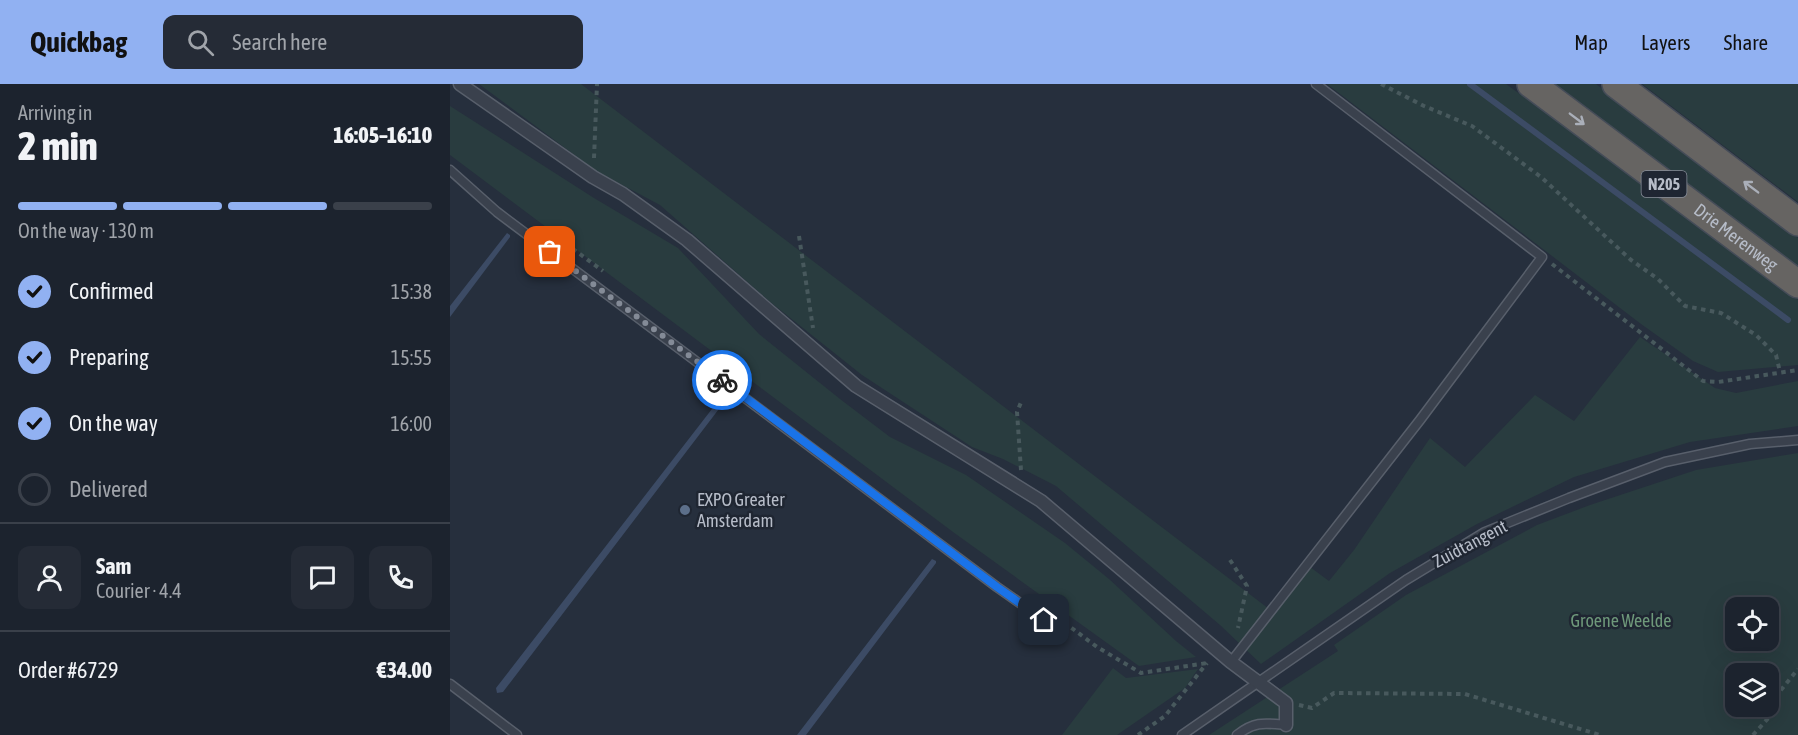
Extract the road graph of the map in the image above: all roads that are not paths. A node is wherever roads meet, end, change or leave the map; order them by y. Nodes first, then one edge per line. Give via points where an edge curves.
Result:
1 (460, 84) edge
2 (1316, 84) edge
3 (1531, 84) edge
4 (1616, 84) edge
5 (450, 170) edge
6 (1798, 222) edge
7 (1798, 284) edge
8 (1798, 440) edge
9 (1044, 620) dead end
10 (1231, 662) junction
11 (1257, 682) junction
12 (450, 684) edge
13 (1286, 725) joint
14 (518, 735) edge
15 (1182, 735) edge
16 (1237, 735) edge

1 - 10 street via 687,240 856,386 1041,501
2 - 10 lane via 1542,257
3 -> 7 highway, Drie Merenweg / N205
6 -> 4 highway, N205
5 - 9 lane via 497,212
8 - 11 lane, Zuidtangent via 1750,444 1665,462 1485,532 1406,580
10 - 11 street
11 - 13 street via 1286,703
11 - 15 lane, Zuidtangent
12 - 14 lane
13 - 16 lane via 1263,723 1249,726

